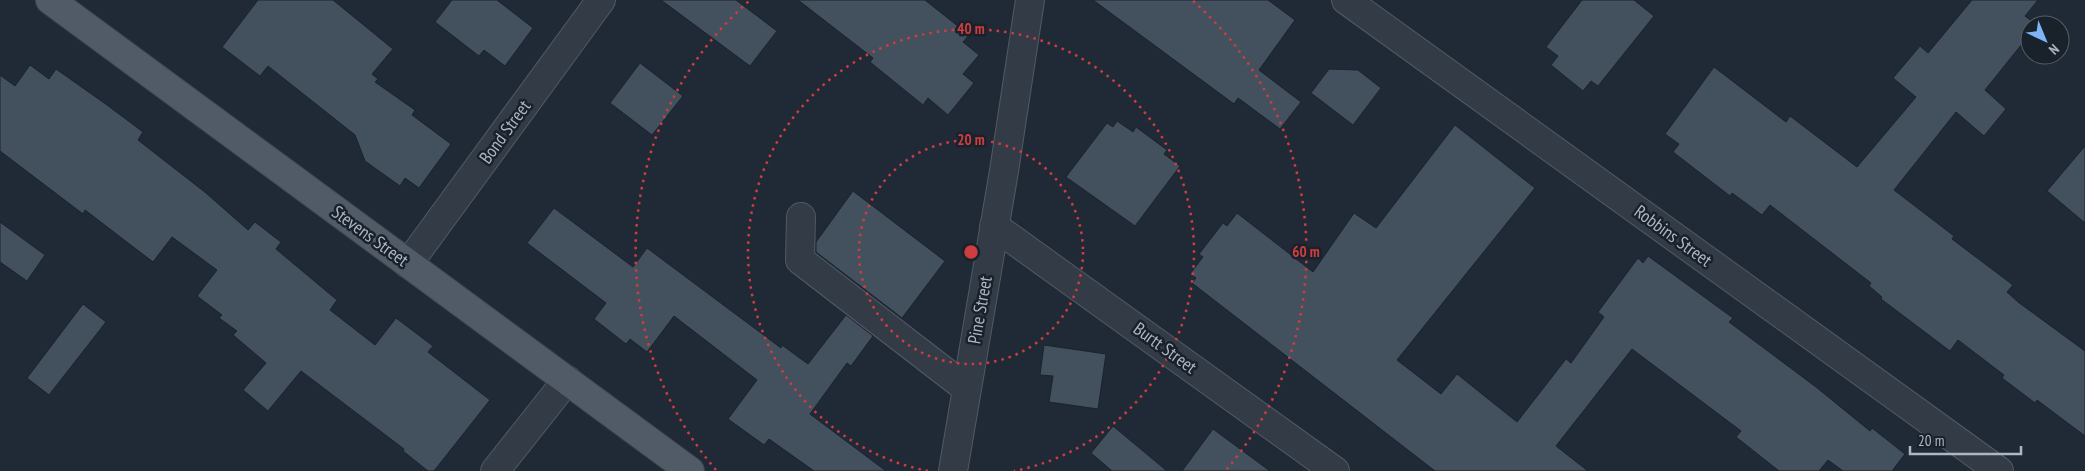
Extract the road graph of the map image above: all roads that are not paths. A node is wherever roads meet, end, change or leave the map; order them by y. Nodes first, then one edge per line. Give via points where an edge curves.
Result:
1 (50, 0) edge
2 (602, 0) edge
3 (1346, 0) edge
4 (1024, 3) edge
5 (801, 217) dead end
6 (994, 226) junction
7 (408, 264) junction
8 (567, 380) junction
9 (966, 388) junction
10 (495, 471) edge
11 (690, 471) edge
12 (953, 471) edge
13 (1335, 471) edge
14 (1999, 471) edge

1 - 7 main road, Stevens Street
2 - 7 street, Bond Street
3 - 14 street, Robbins Street
4 - 6 street, Pine Street
5 - 9 street via 800,260
6 - 9 street, Pine Street
6 - 13 street, Burtt Street
7 - 8 main road, Stevens Street
8 - 10 street
8 - 11 main road, Stevens Street
9 - 12 street, Pine Street

